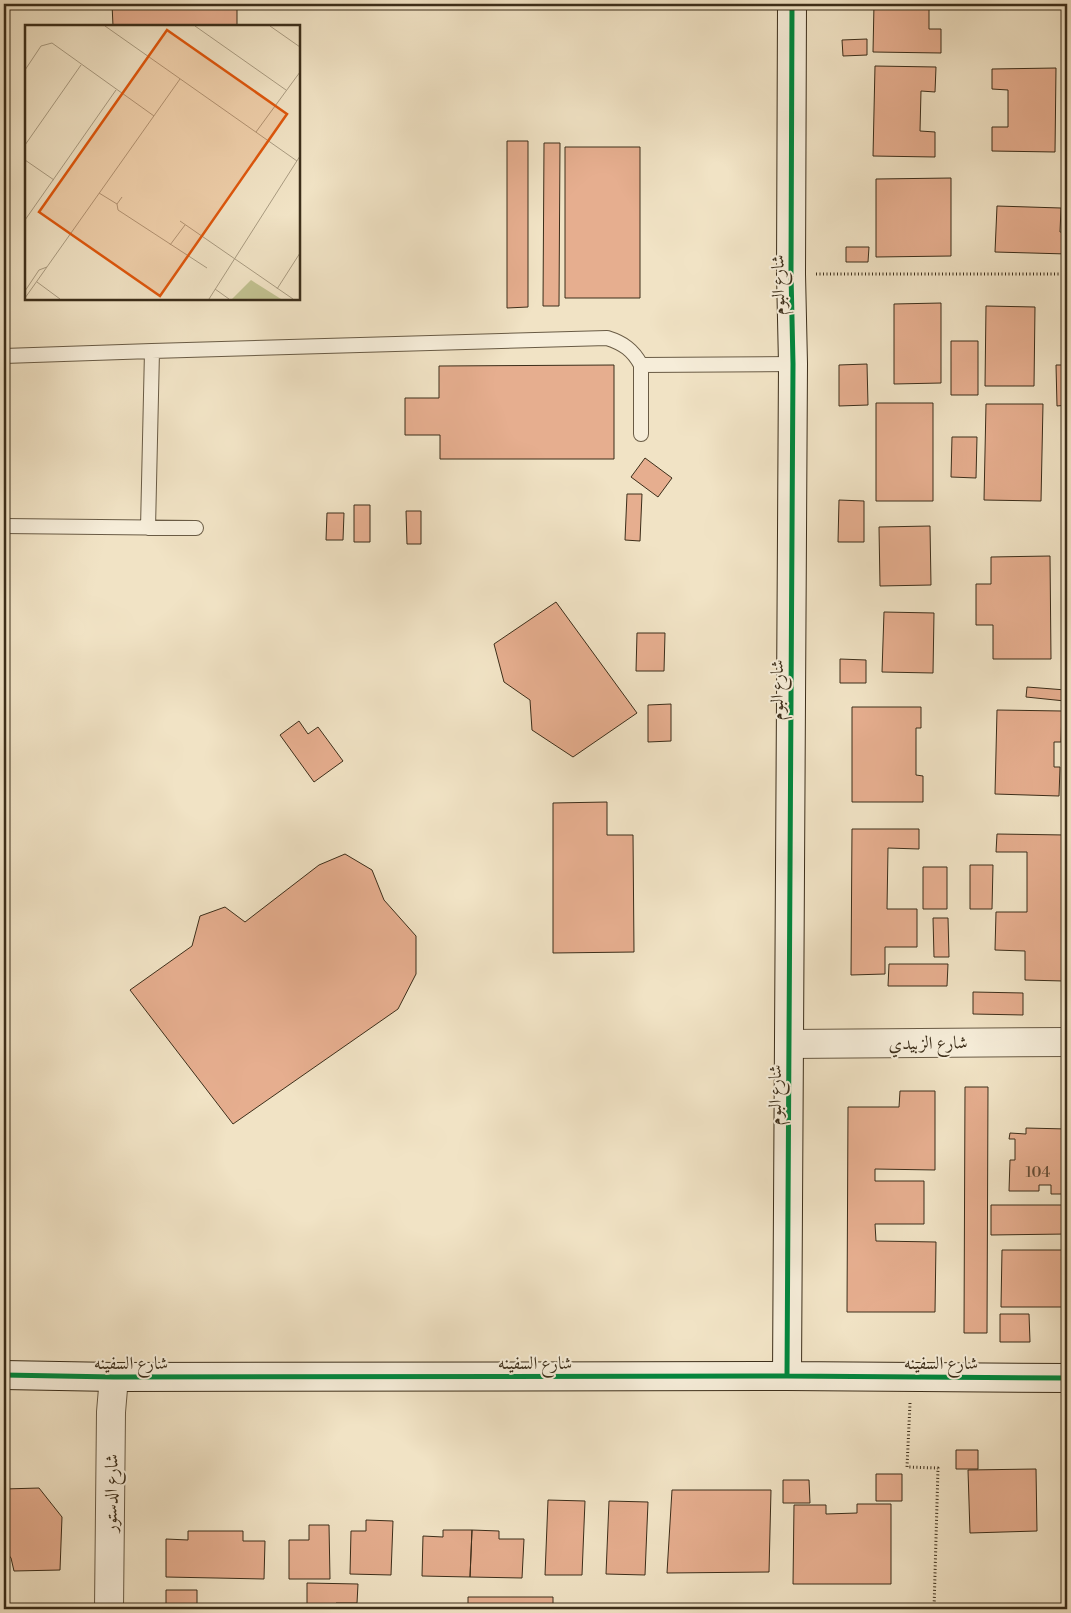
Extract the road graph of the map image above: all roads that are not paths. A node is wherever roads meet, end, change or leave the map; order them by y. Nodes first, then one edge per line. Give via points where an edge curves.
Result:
1 (792, 4) edge
2 (152, 351) junction
3 (4, 356) edge
4 (792, 364) junction
5 (641, 365) junction
6 (641, 434) dead end
7 (4, 526) edge
8 (148, 528) junction
9 (196, 528) dead end
10 (1067, 1042) edge
11 (788, 1044) junction
12 (4, 1375) edge
13 (787, 1376) junction
14 (114, 1377) junction
15 (1067, 1378) edge
16 (110, 1609) edge

1 - 4 street, شارع البوم
2 - 3 lane
2 - 5 lane via 607,338 627,347
2 - 8 lane
4 - 5 lane
4 - 11 street, شارع البوم
5 - 6 lane
7 - 8 lane
8 - 9 lane
10 - 11 street, شارع الزبيدي
11 - 13 street, شارع البوم
12 - 14 street, شارع السفينه
13 - 14 street, شارع السفينه
13 - 15 street, شارع السفينه
14 - 16 street, شارع الدستور

